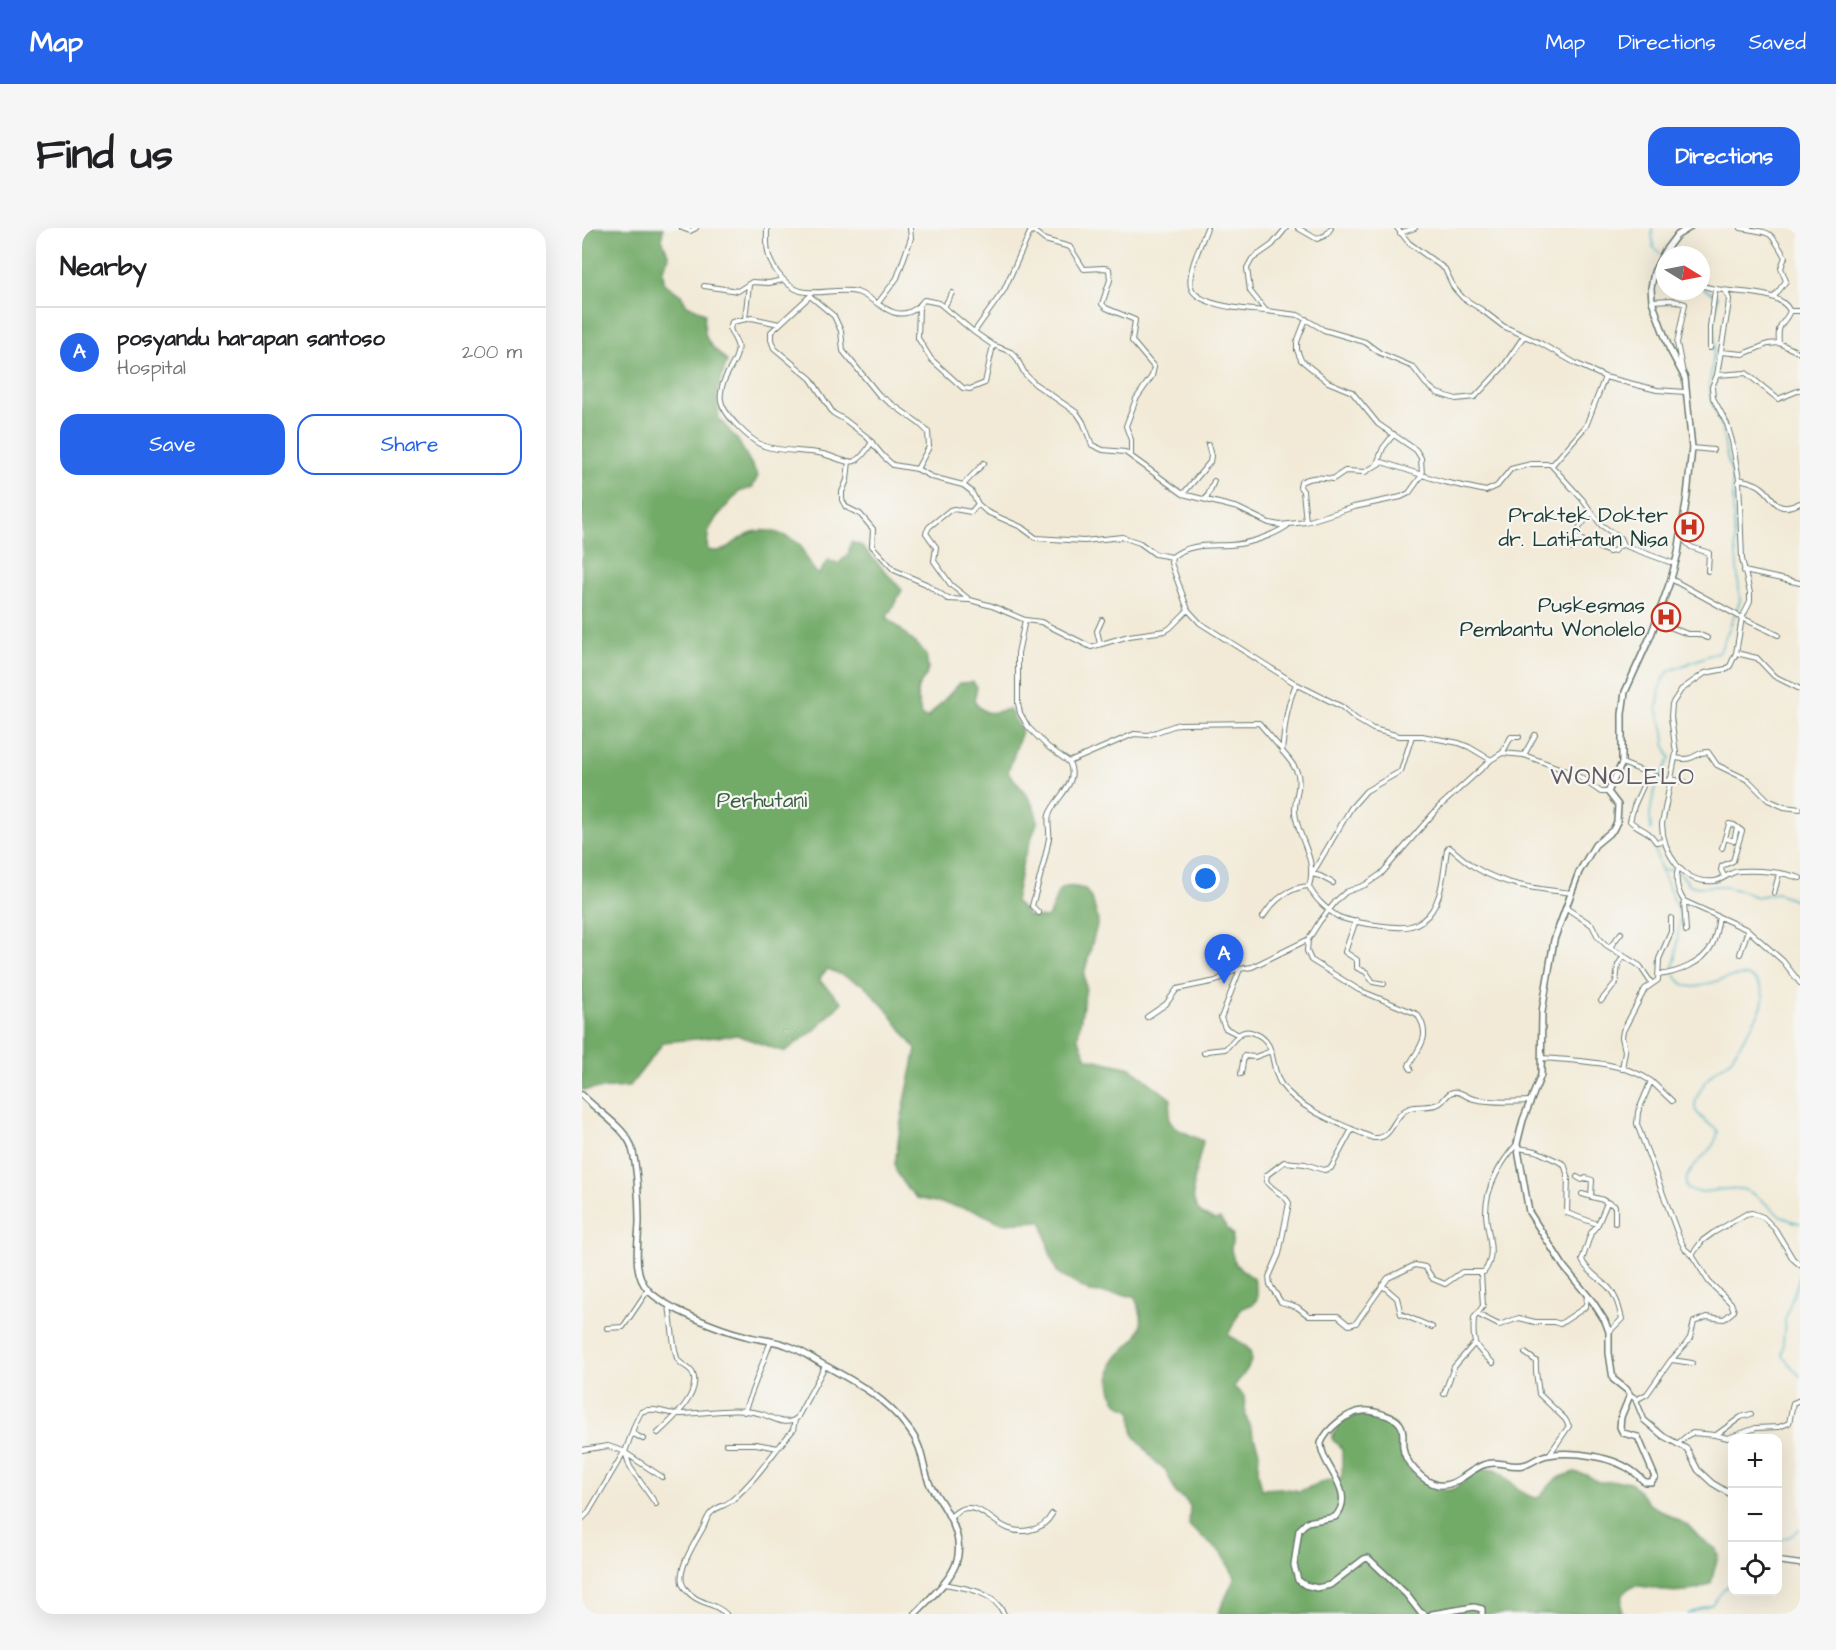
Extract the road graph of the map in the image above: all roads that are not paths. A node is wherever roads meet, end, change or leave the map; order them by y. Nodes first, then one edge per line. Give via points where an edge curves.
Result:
1 (682, 228) edge
2 (696, 228) edge
3 (767, 228) edge
4 (910, 228) edge
5 (1207, 228) edge
6 (1286, 228) edge
7 (1298, 228) edge
8 (1331, 228) edge
9 (1397, 228) edge
10 (1415, 228) edge
11 (1689, 228) edge
12 (1741, 228) edge
13 (1032, 229) edge
14 (1400, 233) junction
15 (1670, 246) edge
16 (1656, 266) edge
17 (783, 280) junction
18 (749, 284) junction
19 (704, 286) dead end
20 (1710, 289) edge
21 (1715, 291) junction
22 (805, 292) junction
23 (1726, 292) junction
24 (952, 293) dead end
25 (810, 296) junction
26 (1774, 297) junction
27 (1652, 301) junction
28 (878, 303) junction
29 (919, 306) junction
30 (944, 307) junction
31 (1266, 311) junction
32 (1790, 311) junction
33 (1800, 311) edge
34 (745, 319) junction
35 (1306, 319) junction
36 (779, 324) junction
37 (974, 332) junction
38 (1524, 336) junction
39 (1779, 343) junction
40 (993, 345) junction
41 (1710, 348) dead end
42 (1721, 352) junction
43 (1800, 353) edge
44 (1684, 374) junction
45 (1718, 375) junction
46 (1605, 376) junction
47 (1800, 390) edge
48 (1685, 392) junction
49 (1394, 434) junction
50 (872, 442) junction
51 (1208, 445) dead end
52 (1692, 448) junction
53 (1713, 450) dead end
54 (1131, 456) junction
55 (849, 461) junction
56 (984, 463) dead end
57 (1377, 464) junction
58 (1551, 465) junction
59 (917, 469) junction
60 (1422, 475) junction
61 (1739, 479) junction
62 (1214, 482) dead end
63 (963, 485) junction
64 (1184, 494) junction
65 (1206, 500) junction
66 (1800, 503) edge
67 (978, 504) junction
68 (1591, 513) junction
69 (1306, 522) junction
70 (1287, 526) junction
71 (1680, 536) junction
72 (1575, 537) junction
73 (1623, 545) junction
74 (1572, 549) dead end
75 (1172, 557) junction
76 (1675, 564) junction
77 (1744, 571) junction
78 (1708, 572) dead end
79 (1671, 579) junction
80 (1800, 583) edge
81 (970, 600) junction
82 (1188, 610) junction
83 (1742, 618) junction
84 (1025, 620) junction
85 (1102, 620) dead end
86 (1656, 622) junction
87 (1778, 635) dead end
88 (1707, 638) dead end
89 (1100, 644) junction
90 (1736, 653) junction
91 (1296, 684) junction
92 (1800, 689) edge
93 (1534, 735) dead end
94 (1412, 736) junction
95 (1519, 737) dead end
96 (1282, 751) junction
97 (1502, 753) junction
98 (1524, 755) junction
99 (1676, 758) junction
100 (1491, 760) junction
101 (1069, 762) junction
102 (1622, 763) junction
103 (1670, 781) junction
104 (1685, 782) dead end
105 (1643, 786) dead end
106 (1608, 792) junction
107 (1800, 809) edge
108 (1737, 827) junction
109 (1725, 838) junction
110 (1664, 841) junction
111 (1722, 848) dead end
112 (1678, 869) junction
113 (1312, 874) junction
114 (1779, 874) junction
115 (1724, 876) junction
116 (1800, 878) edge
117 (1334, 883) dead end
118 (1309, 886) junction
119 (1774, 892) dead end
120 (1572, 893) junction
121 (1684, 901) junction
122 (1566, 908) junction
123 (1329, 910) junction
124 (1039, 913) dead end
125 (1263, 917) dead end
126 (1719, 917) junction
127 (1671, 918) dead end
128 (1356, 920) junction
129 (1748, 930) junction
130 (1686, 931) dead end
131 (1620, 933) dead end
132 (1308, 940) junction
133 (1610, 947) junction
134 (1740, 954) dead end
135 (1624, 955) junction
136 (1240, 969) junction
137 (1658, 975) junction
138 (1800, 983) edge
139 (1384, 984) dead end
140 (1652, 984) junction
141 (1601, 1000) dead end
142 (1147, 1017) dead end
143 (1238, 1034) junction
144 (1271, 1051) junction
145 (1204, 1053) dead end
146 (1542, 1058) junction
147 (1411, 1069) dead end
148 (1622, 1069) junction
149 (1240, 1074) dead end
150 (1651, 1081) junction
151 (582, 1095) edge
152 (1530, 1101) junction
153 (1672, 1101) dead end
154 (1352, 1129) junction
155 (1517, 1146) junction
156 (1577, 1178) dead end
157 (1582, 1194) dead end
158 (1591, 1197) junction
159 (1607, 1202) junction
160 (1615, 1223) dead end
161 (1598, 1224) junction
162 (1692, 1255) junction
163 (1800, 1265) edge
164 (1481, 1273) junction
165 (1382, 1285) junction
166 (648, 1290) junction
167 (1587, 1294) junction
168 (669, 1306) junction
169 (1477, 1314) junction
170 (1432, 1327) dead end
171 (607, 1328) dead end
172 (1609, 1332) junction
173 (771, 1341) junction
174 (1474, 1344) junction
175 (1525, 1353) dead end
176 (1671, 1360) junction
177 (1493, 1363) dead end
178 (1692, 1363) dead end
179 (825, 1366) junction
180 (1444, 1394) dead end
181 (1630, 1395) junction
182 (1636, 1400) junction
183 (1800, 1400) edge
184 (744, 1412) junction
185 (677, 1414) junction
186 (1751, 1414) dead end
187 (795, 1420) junction
188 (632, 1432) junction
189 (658, 1432) dead end
190 (1715, 1435) junction
191 (643, 1439) dead end
192 (726, 1444) dead end
193 (1677, 1444) junction
194 (778, 1448) junction
195 (582, 1450) edge
196 (625, 1452) junction
197 (1549, 1455) junction
198 (662, 1476) dead end
199 (1728, 1493) edge
200 (656, 1504) dead end
201 (1052, 1514) dead end
202 (950, 1517) junction
203 (582, 1519) edge
204 (1782, 1562) edge
205 (1800, 1564) edge
206 (944, 1584) junction
207 (726, 1614) edge
208 (915, 1614) edge
209 (1004, 1614) edge
210 (1424, 1614) edge
211 (1432, 1614) edge
212 (1482, 1614) edge

1 - 2 street
3 - 17 street via 768,254
4 - 28 street via 911,238 897,278
5 - 31 street via 1192,272 1193,292 1227,306
6 - 31 street via 1249,263 1247,270 1248,285
7 - 8 street via 1317,239 1326,236
9 - 14 street
10 - 14 street
11 - 15 main road via 1676,236
12 - 26 street via 1772,235 1785,257 1781,268 1785,285
13 - 37 street via 1004,290
13 - 54 street via 1045,240 1070,247 1084,269 1109,269 1110,280 1102,304 1135,320 1132,340 1154,371 1136,399 1126,426
14 - 38 street via 1445,269 1463,298 1497,323
16 - 27 main road via 1651,280
17 - 18 street
17 - 22 street
18 - 19 street via 735,291
18 - 34 street
20 - 21 street
21 - 23 street
21 - 41 street
22 - 25 street
22 - 28 street via 844,290
23 - 26 street
23 - 42 street via 1729,301
24 - 30 street
25 - 36 street
25 - 59 street via 834,316 843,351 879,395 928,432 929,447
26 - 32 street
27 - 44 main road via 1672,355
27 - 44 street via 1671,300 1686,305 1677,343
28 - 29 street via 895,313 906,313
29 - 30 street via 927,300
29 - 40 street via 918,338 931,359 963,388 985,383
30 - 37 street
31 - 35 street
32 - 33 street
32 - 39 street via 1778,330
34 - 36 street
34 - 55 street via 732,322 730,328 738,347 721,393 726,413 764,446 812,451 841,462
35 - 38 street via 1324,330 1365,342 1413,367 1431,389 1456,399 1475,397 1482,392
35 - 49 street via 1297,342 1301,360 1328,382 1352,392 1378,424
36 - 50 street via 771,332 774,348 811,379 833,413
37 - 40 street
38 - 46 street
39 - 42 street via 1743,354
39 - 43 street
40 - 54 street via 1011,352 1035,384 1077,413 1092,445
42 - 45 street
44 - 48 main road
45 - 47 street via 1746,374 1778,399
45 - 61 street via 1712,387 1713,398 1730,432
46 - 48 street via 1657,390
46 - 58 street via 1586,426
48 - 52 main road
49 - 57 street
49 - 60 street via 1418,454
50 - 55 street via 866,453
50 - 59 street via 893,465
51 - 64 street via 1209,462
52 - 53 street
52 - 71 main road
54 - 64 street
55 - 81 street via 842,500 873,529 874,549 894,570 944,597
56 - 63 street
57 - 60 street via 1386,462
57 - 69 street via 1365,472 1345,471 1333,479 1318,477 1301,482
58 - 60 street via 1511,469 1497,486 1486,491
58 - 68 street
59 - 63 street
60 - 69 street via 1409,493 1401,497 1362,504
61 - 66 street via 1762,488 1780,506
61 - 77 street
62 - 65 street
63 - 67 street
64 - 65 street
65 - 70 street
67 - 75 street via 1041,540 1122,537 1155,554
67 - 81 street via 971,512 950,510 926,533 936,547 934,561 951,585
68 - 72 street
68 - 73 street
69 - 70 street
70 - 75 street via 1272,535 1238,544 1190,547
71 - 76 main road
71 - 78 street via 1690,547 1708,552
72 - 73 street via 1609,552
72 - 74 street
73 - 76 street
75 - 82 street
76 - 79 main road
77 - 80 street
77 - 83 street via 1750,602
79 - 83 street
79 - 86 main road
81 - 84 street
82 - 89 street via 1165,631
82 - 91 street via 1200,623
83 - 87 street
83 - 90 street
84 - 89 street via 1041,621 1086,646
84 - 101 street via 1018,653 1020,713 1028,727
85 - 89 street via 1097,631
86 - 88 street
86 - 102 main road via 1625,692
90 - 92 street via 1757,658 1774,676
90 - 99 street via 1731,666 1705,673 1676,696 1671,717
91 - 94 street via 1342,707 1373,729
91 - 96 street via 1284,720
93 - 98 street
94 - 100 street via 1459,743
94 - 113 street via 1401,771 1366,791 1351,808
95 - 97 street via 1511,737
96 - 101 street via 1259,723 1185,724 1151,734 1134,734
96 - 113 street via 1299,778 1295,813
97 - 98 street
97 - 100 street
98 - 106 street via 1575,774 1601,792
99 - 103 street
99 - 107 street via 1687,760 1708,752 1717,765 1748,780 1768,800
100 - 123 street via 1439,807 1381,874 1346,892
101 - 124 street via 1070,784 1048,817 1049,840 1032,906
102 - 103 street
102 - 106 main road
103 - 104 street
103 - 110 street via 1662,824
105 - 110 street via 1630,821 1651,833 1656,842
106 - 120 main road via 1618,805 1617,822 1595,845
108 - 109 street via 1730,824
108 - 109 street via 1734,841
108 - 115 street via 1742,831 1733,861 1722,866
109 - 111 street
110 - 112 street
112 - 115 street via 1694,878 1713,881
112 - 121 street via 1679,891
113 - 117 street
113 - 118 street
114 - 115 street via 1732,871
114 - 116 street
114 - 119 street
118 - 123 street
118 - 125 street via 1276,899
120 - 122 main road
120 - 128 street via 1534,889 1497,879 1449,848 1436,903 1423,920 1404,927
121 - 126 street
121 - 130 street
122 - 133 street via 1587,921
122 - 146 main road via 1554,940 1543,1001
123 - 128 street
123 - 132 street
126 - 129 street
126 - 137 street via 1705,954 1679,970
127 - 137 street via 1671,932 1659,959
128 - 139 street via 1345,952 1356,958 1357,968 1373,982
129 - 134 street
129 - 138 street via 1783,960
131 - 133 street
132 - 136 street
132 - 147 street via 1311,960 1359,990 1417,1014 1424,1029 1424,1042 1410,1063
133 - 135 street
135 - 140 street via 1640,966
135 - 141 street via 1616,982
136 - 142 street via 1212,983 1177,989 1166,1004
136 - 143 street via 1221,1018 1225,1028
137 - 140 street
140 - 148 street via 1645,989 1623,1031
143 - 144 street via 1245,1031 1259,1035
143 - 145 street via 1224,1049
144 - 149 street via 1244,1056
144 - 154 street via 1280,1082 1296,1100
146 - 148 street
146 - 152 main road via 1541,1075
148 - 150 street
150 - 153 street
150 - 162 street via 1637,1124 1679,1238
151 - 166 main road via 624,1134 632,1149 639,1218 638,1261 641,1279
152 - 154 street via 1476,1100 1451,1092 1438,1104 1402,1113 1383,1138
152 - 155 main road
154 - 165 street via 1331,1168 1284,1162 1267,1174 1268,1184 1289,1203 1279,1254 1269,1280 1281,1302 1310,1316 1338,1316 1349,1324 1356,1323
155 - 161 street via 1564,1164 1568,1176 1567,1213
155 - 164 street via 1507,1155 1487,1197 1486,1227 1492,1257
155 - 167 main road via 1529,1212 1564,1267
156 - 158 street via 1592,1180
157 - 158 street
158 - 159 street
159 - 160 street via 1615,1206
159 - 161 street
161 - 172 street via 1582,1260 1617,1301 1622,1319
162 - 163 street via 1713,1233 1752,1213 1764,1217
162 - 176 street via 1734,1311 1724,1319 1707,1317 1694,1322 1690,1338
164 - 165 street via 1462,1272 1443,1284 1433,1279 1425,1267 1414,1265
164 - 169 street via 1483,1306
165 - 170 street via 1397,1298 1401,1314
166 - 168 main road
166 - 171 street via 623,1327
167 - 169 street via 1584,1308 1560,1324 1519,1318 1499,1324
167 - 172 main road
168 - 173 main road via 746,1337
168 - 185 street via 677,1359 690,1369 694,1379 692,1392
169 - 174 street via 1473,1320
172 - 181 main road via 1614,1379
173 - 179 main road via 800,1350
173 - 184 street
174 - 177 street
174 - 180 street via 1454,1367
175 - 197 street via 1536,1361 1539,1394 1569,1425
176 - 178 street
176 - 182 street via 1647,1394
179 - 187 street
179 - 202 main road via 879,1397 909,1428 923,1456 931,1486
181 - 182 street
181 - 197 main road via 1620,1428 1640,1439 1655,1476 1652,1482 1592,1455
182 - 193 street via 1644,1420
183 - 190 street via 1793,1403 1789,1423 1784,1426 1756,1428 1728,1438
184 - 185 street
184 - 187 street via 782,1422
185 - 188 street via 645,1410
185 - 189 street
186 - 190 street
187 - 194 street via 793,1430
188 - 191 street
188 - 196 street
190 - 193 street via 1693,1433
192 - 194 street
193 - 199 street via 1689,1452 1698,1470
194 - 207 street via 739,1494 711,1512 693,1542 682,1575 682,1584 692,1596
195 - 196 street via 608,1446
196 - 198 street
196 - 200 street via 630,1467
196 - 203 street
197 - 210 main road via 1525,1465 1486,1464 1445,1485 1431,1483 1414,1469 1404,1451 1402,1427 1390,1417 1356,1412 1323,1438 1321,1448 1336,1477 1342,1505 1335,1516 1306,1522 1299,1530 1294,1565 1298,1580 1317,1588 1330,1585 1368,1558
201 - 202 street via 1036,1529 1018,1532 1001,1526 980,1510 963,1508
202 - 206 main road via 960,1551 957,1565
204 - 205 street
206 - 208 main road
206 - 209 street via 984,1594 998,1603
211 - 212 main road via 1474,1607 1482,1609

